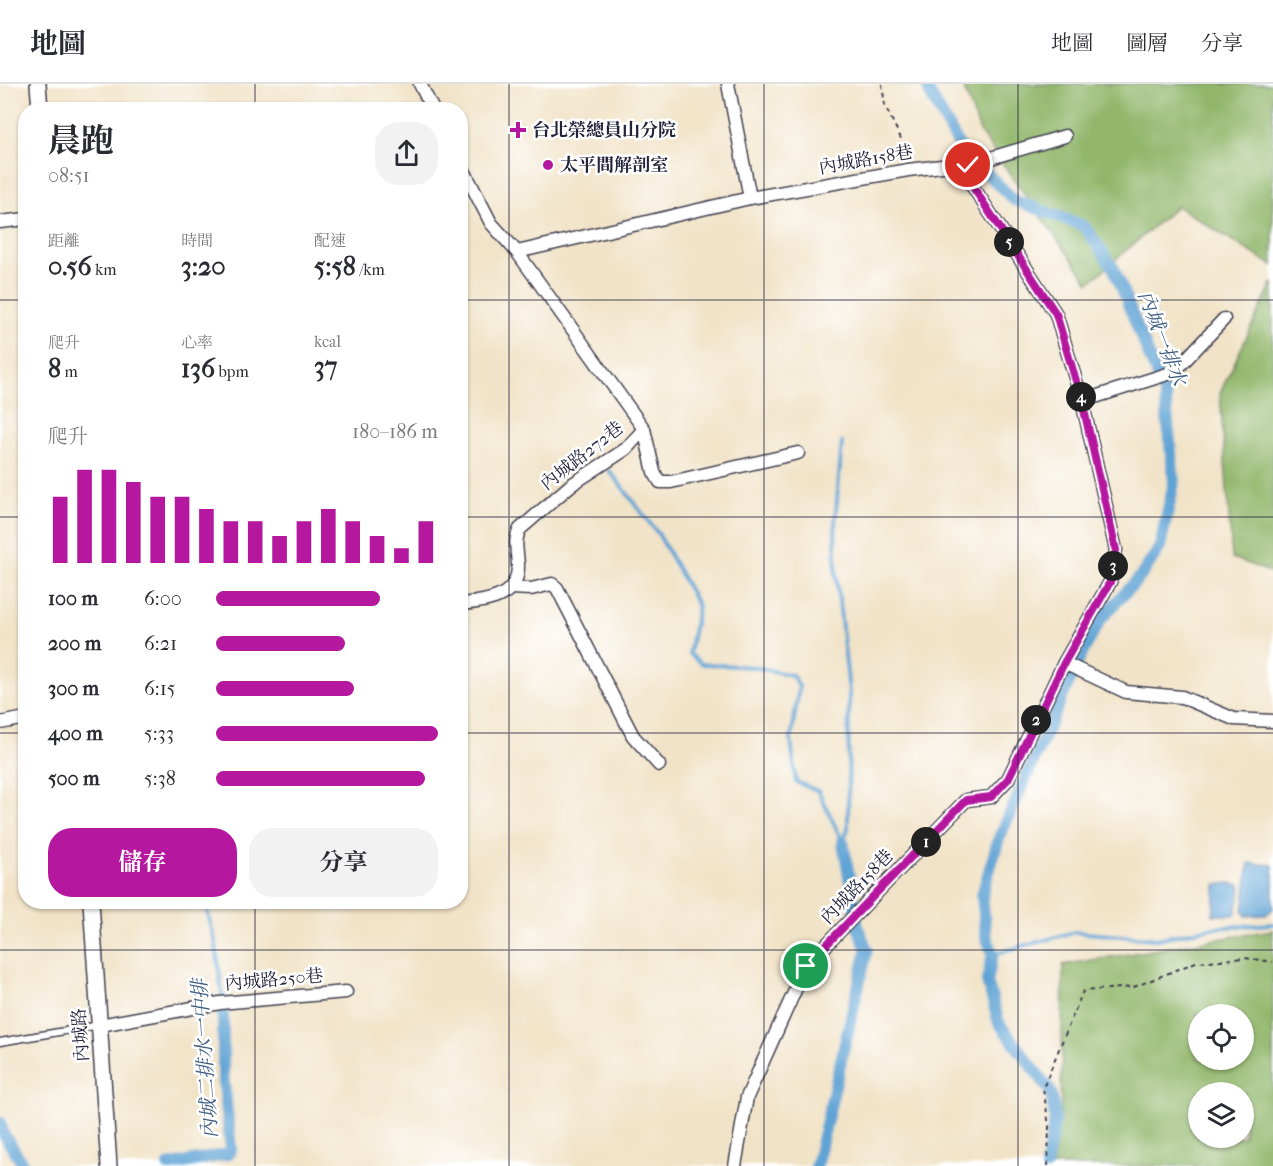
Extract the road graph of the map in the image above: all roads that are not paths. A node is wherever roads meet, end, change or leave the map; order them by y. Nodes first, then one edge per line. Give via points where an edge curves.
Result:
1 (38, 84) edge
2 (420, 84) edge
3 (728, 84) edge
4 (39, 102) edge
5 (429, 102) edge
6 (1065, 136) dead end
7 (964, 166) junction
8 (468, 179) edge
9 (750, 198) junction
10 (18, 220) edge
11 (0, 222) edge
12 (517, 252) junction
13 (1224, 319) dead end
14 (1082, 401) junction
15 (644, 429) junction
16 (798, 453) dead end
17 (510, 588) junction
18 (468, 603) edge
19 (1067, 664) junction
20 (18, 720) edge
21 (1273, 721) edge
22 (0, 723) edge
23 (659, 765) dead end
24 (92, 909) edge
25 (345, 992) dead end
26 (100, 1025) junction
27 (0, 1042) edge
28 (109, 1166) edge
29 (735, 1166) edge

1 - 4 street
2 - 5 street
3 - 9 street
6 - 7 street
7 - 9 street, 內城路158巷 via 916,169
7 - 14 street, 內城路158巷 via 1056,314
8 - 12 street via 490,223
9 - 12 street, 內城路158巷
10 - 11 street
12 - 15 street
13 - 14 street via 1174,372
14 - 19 street, 內城路158巷 via 1116,550 1110,582
15 - 16 street via 660,482
15 - 17 street, 內城路272巷 via 626,449 571,485 520,529 516,539 516,578
17 - 18 street via 498,597
17 - 23 street via 552,584 558,588 633,736
19 - 21 street via 1126,692 1182,697 1234,719
19 - 29 street, 內城路158巷 via 1008,779 991,797 966,800 806,966 747,1097
20 - 22 street
24 - 26 street, 內城路
25 - 26 street, 內城路250巷 via 220,1003
26 - 27 lane
26 - 28 street, 內城路

